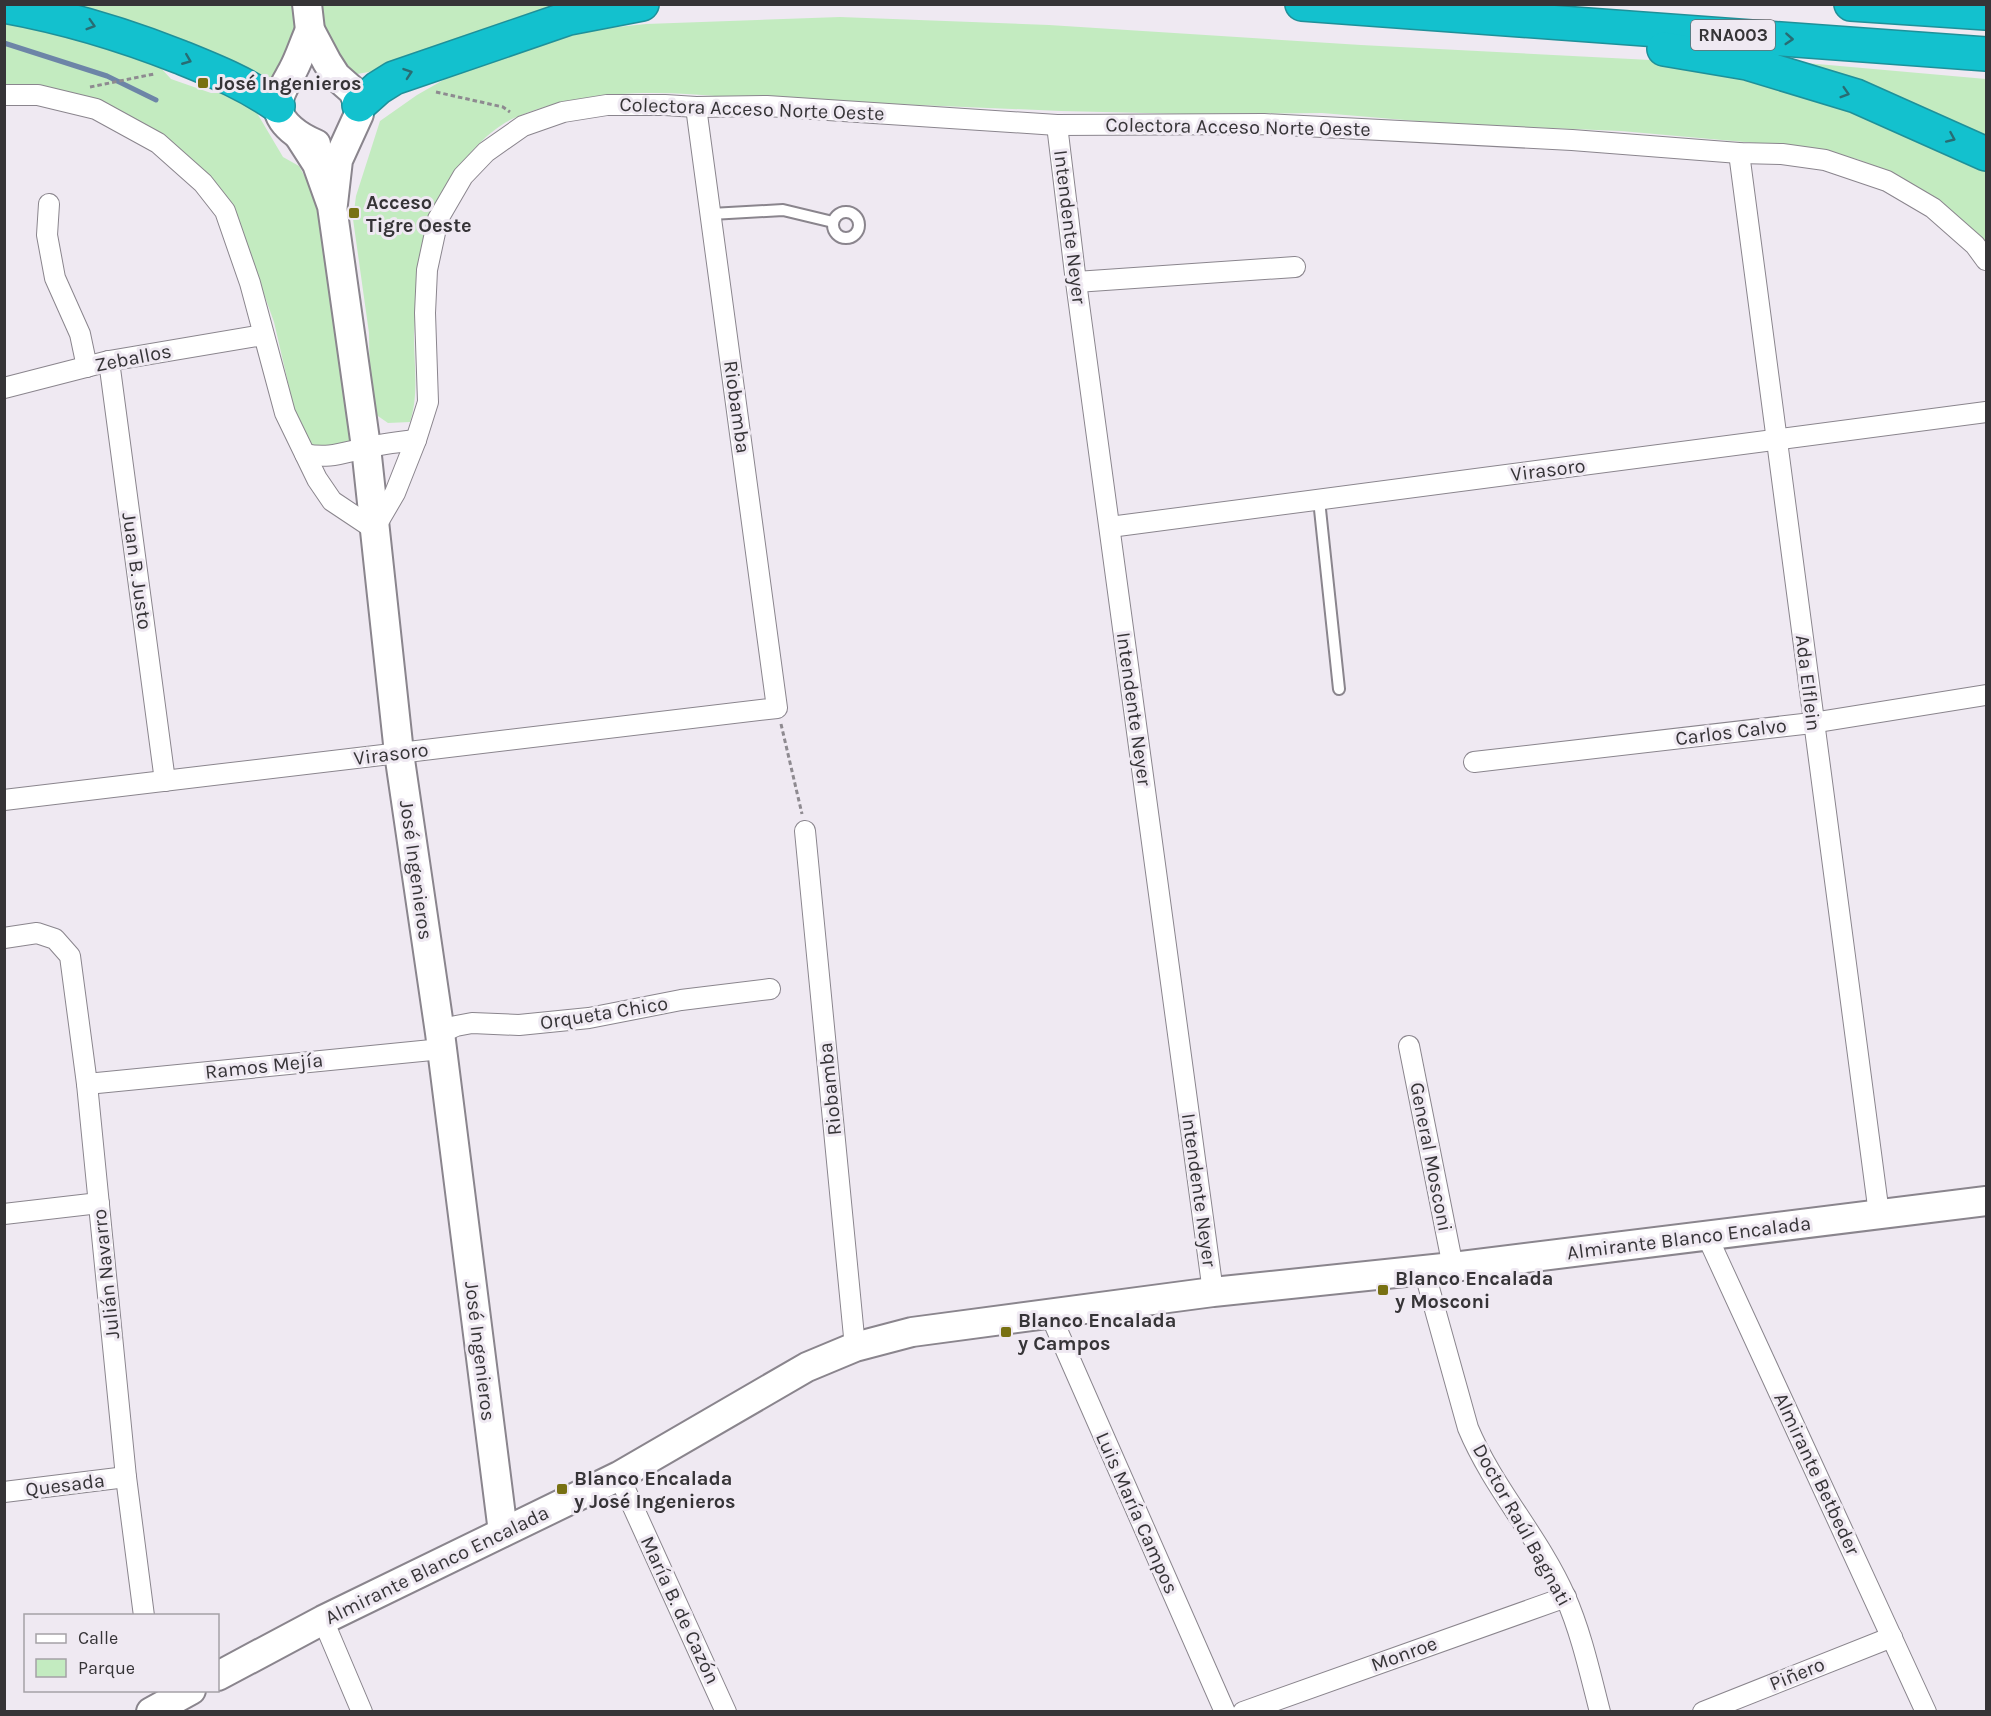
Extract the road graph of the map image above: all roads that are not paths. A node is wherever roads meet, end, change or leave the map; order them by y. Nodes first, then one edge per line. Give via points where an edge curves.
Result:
1 (642, 4) edge
2 (1302, 4) edge
3 (1851, 4) edge
4 (4, 6) edge
5 (1986, 13) edge
6 (308, 17) edge
7 (1479, 17) junction
8 (1986, 54) edge
9 (4, 95) edge
10 (278, 106) junction
11 (696, 107) junction
12 (355, 117) junction
13 (1057, 125) junction
14 (299, 136) junction
15 (1739, 153) junction
16 (1986, 154) edge
17 (49, 204) dead end
18 (332, 206) junction
19 (711, 214) junction
20 (833, 222) dead end
21 (1986, 260) edge
22 (1295, 267) dead end
23 (1076, 282) junction
24 (263, 335) junction
25 (109, 361) junction
26 (87, 367) junction
27 (4, 388) edge
28 (1986, 412) edge
29 (416, 440) junction
30 (1778, 440) junction
31 (366, 447) junction
32 (305, 454) junction
33 (1319, 500) junction
34 (1110, 527) junction
35 (374, 529) junction
36 (1339, 689) dead end
37 (1986, 695) edge
38 (777, 708) joint
39 (1812, 723) junction
40 (399, 753) junction
41 (1474, 762) dead end
42 (165, 781) junction
43 (4, 800) edge
44 (805, 831) road end
45 (4, 938) edge
46 (770, 989) dead end
47 (441, 1041) junction
48 (1409, 1046) dead end
49 (87, 1084) junction
50 (1986, 1201) edge
51 (99, 1203) junction
52 (4, 1214) edge
53 (1879, 1214) junction
54 (1707, 1236) junction
55 (1453, 1267) junction
56 (1424, 1270) junction
57 (1213, 1292) junction
58 (1050, 1314) junction
59 (855, 1347) junction
60 (619, 1476) junction
61 (126, 1477) junction
62 (4, 1492) edge
63 (503, 1532) junction
64 (1566, 1597) junction
65 (144, 1614) edge
66 (323, 1620) junction
67 (1892, 1637) junction
68 (219, 1675) edge
69 (186, 1692) edge
70 (153, 1704) edge
71 (362, 1712) edge
72 (726, 1712) edge
73 (1225, 1712) edge
74 (1243, 1712) edge
75 (1600, 1712) edge
76 (1703, 1712) edge
77 (1926, 1712) edge

12 -> 1 highway via 378,88 394,78 569,18
2 - 7 highway, RNA003
3 - 5 highway
4 -> 10 highway via 139,40 235,79
6 - 10 street
6 - 12 street via 327,62 353,91
7 -> 8 highway, RNA003
7 -> 16 highway via 1747,63 1856,96
9 - 24 street via 38,95 96,109 158,143 203,183 225,211
10 - 14 street, José Ingenieros via 284,122
11 - 13 street, Colectora Acceso Norte Oeste via 767,106
11 - 19 street, Riobamba
11 - 29 street, Colectora Acceso Norte Oeste via 607,105 563,112 523,126 486,152 463,176 438,219 427,270 428,402
12 - 14 street via 331,143 315,144
12 - 18 street, José Ingenieros via 338,160
13 - 15 street, Colectora Acceso Norte Oeste via 1264,124
13 - 23 street, Intendente Neyer
14 - 18 street, José Ingenieros via 316,164
15 - 21 street, Colectora Acceso Norte Oeste via 1825,160 1887,180 1933,208 1975,245
15 - 30 street, Ada Elflein
17 - 26 street via 47,235 55,278 80,334
18 - 31 street, José Ingenieros
19 - 20 lane via 783,210
19 - 38 street, Riobamba
22 - 23 street
23 - 34 street, Intendente Neyer
24 - 25 street, Zeballos
24 - 32 street via 285,413
25 - 26 street, Zeballos
25 - 42 street, Juan B. Justo
26 - 27 street, Zeballos
28 - 30 street, Virasoro
29 - 31 street
29 - 35 street, Colectora Acceso Norte Oeste via 395,493
30 - 33 street, Virasoro
30 - 39 street, Ada Elflein
31 - 32 street via 336,456
31 - 35 street, José Ingenieros
32 - 35 street via 332,501
33 - 34 street, Virasoro
33 - 36 lane
34 - 57 street, Intendente Neyer
35 - 40 street, José Ingenieros
37 - 39 street, Carlos Calvo
38 - 40 street, Virasoro
39 - 41 street, Carlos Calvo
39 - 53 street, Ada Elflein
40 - 42 street, Virasoro
40 - 47 street, José Ingenieros
42 - 43 street, Virasoro
44 - 59 street, Riobamba
45 - 49 street, Julián Navarro via 37,933 55,939 70,956
46 - 47 street, Orqueta Chico via 681,1000 589,1018 519,1025 472,1023 456,1026
47 - 49 street, Ramos Mejía
47 - 63 street, José Ingenieros
48 - 55 street, General Mosconi
49 - 51 street, Julián Navarro
50 - 53 street, Almirante Blanco Encalada
51 - 52 street
51 - 61 street, Julián Navarro
53 - 54 street, Almirante Blanco Encalada
54 - 55 street, Almirante Blanco Encalada
54 - 67 street, Almirante Betbeder
55 - 56 street, Almirante Blanco Encalada
56 - 57 street, Almirante Blanco Encalada
56 - 64 street, Doctor Raúl Bagnati via 1477,1450
57 - 58 street, Almirante Blanco Encalada
58 - 59 street, Almirante Blanco Encalada via 912,1332
58 - 73 street, Luis María Campos
59 - 60 street, Almirante Blanco Encalada via 807,1367
60 - 63 street, Almirante Blanco Encalada
60 - 72 street, María B. de Cazón
61 - 62 street, Quesada
61 - 65 street, Julián Navarro
63 - 66 street, Almirante Blanco Encalada
64 - 74 street, Monroe
64 - 75 street, Doctor Raúl Bagnati
66 - 68 street, Almirante Blanco Encalada
66 - 71 street
67 - 76 street, Piñero
67 - 77 street, Almirante Betbeder
69 - 70 street

